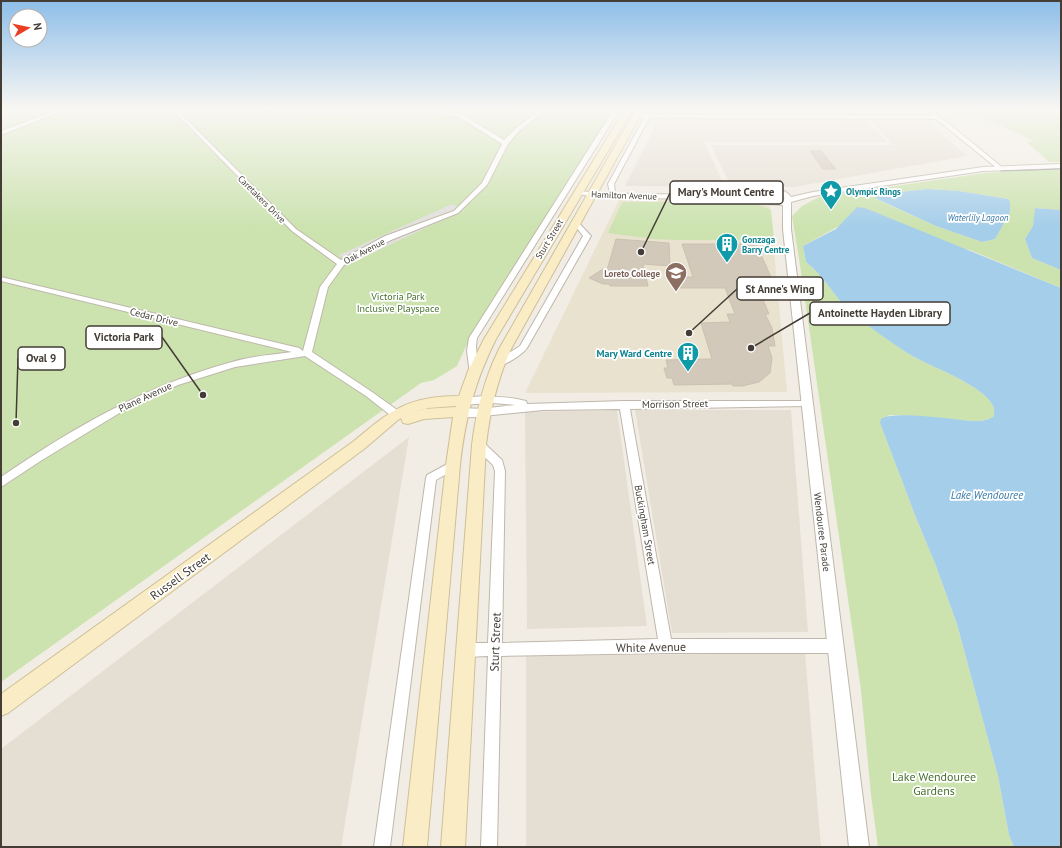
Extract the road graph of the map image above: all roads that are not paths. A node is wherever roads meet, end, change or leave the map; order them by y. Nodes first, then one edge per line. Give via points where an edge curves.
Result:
1 (214, 149) edge
2 (502, 149) edge
3 (591, 149) edge
4 (604, 149) edge
5 (618, 149) edge
6 (630, 149) edge
7 (976, 149) edge
8 (1061, 166) edge
9 (1000, 168) junction
10 (578, 192) junction
11 (612, 192) junction
12 (781, 192) junction
13 (593, 193) junction
14 (814, 194) junction
15 (767, 197) junction
16 (787, 200) junction
17 (786, 217) junction
18 (576, 223) junction
19 (533, 241) junction
20 (546, 244) junction
21 (341, 263) junction
22 (1, 279) edge
23 (306, 353) junction
24 (498, 364) junction
25 (473, 372) junction
26 (807, 403) junction
27 (624, 404) junction
28 (462, 406) junction
29 (484, 406) junction
30 (400, 418) junction
31 (479, 445) junction
32 (453, 465) junction
33 (1, 482) edge
34 (666, 646) junction
35 (836, 646) junction
36 (466, 650) junction
37 (495, 650) junction
38 (1, 706) edge
39 (382, 847) edge
40 (415, 847) edge
41 (453, 847) edge
42 (489, 847) edge
43 (858, 847) edge

1 - 21 street, Caretakers Drive via 294,230
2 - 21 street, Oak Avenue via 484,184 456,212 388,238
3 - 19 street, Sturt Street
4 - 10 main road, Sturt Street
5 - 13 main road, Sturt Street
6 - 11 street via 611,184
7 - 9 street
8 - 9 street
9 - 14 street
10 - 13 street, Hamilton Avenue
10 - 20 main road, Sturt Street
11 - 13 street, Hamilton Avenue
11 - 15 street, Hamilton Avenue via 730,192
12 - 14 street
12 - 15 street
12 - 16 street via 788,196
13 - 15 street, Hamilton Avenue via 617,197
13 - 18 main road, Sturt Street
14 - 16 street
15 - 16 street via 780,202
15 - 17 street
16 - 17 street, Wendouree Parade
17 - 26 street, Wendouree Parade
18 - 24 main road, Sturt Street
18 - 24 street, Sturt Street via 587,236 523,348
19 - 20 street
19 - 25 street, Sturt Street via 472,340
20 - 25 main road, Sturt Street
21 - 23 street, Oak Avenue via 324,287
22 - 23 street, Cedar Drive
23 - 30 street via 369,394
23 - 33 street, Plane Avenue via 234,364 162,389 128,404
24 - 29 main road, Sturt Street
25 - 28 main road, Sturt Street
26 - 27 street, Morrison Street
26 - 35 street, Wendouree Parade
27 - 29 street, Morrison Street
27 - 34 street, Buckingham Street
28 - 29 street, Russell Street
28 - 30 main road, Russell Street
28 - 32 main road, Sturt Street
29 - 31 main road, Sturt Street
30 - 38 main road, Russell Street via 359,445
31 - 36 main road, Sturt Street
31 - 37 street, Sturt Street via 496,461 500,469
32 - 39 street via 431,478
32 - 40 main road, Sturt Street
34 - 35 street, White Avenue
34 - 37 street, White Avenue
35 - 43 street, Wendouree Parade
36 - 37 street, White Avenue
36 - 41 main road, Sturt Street
37 - 42 street, Sturt Street

